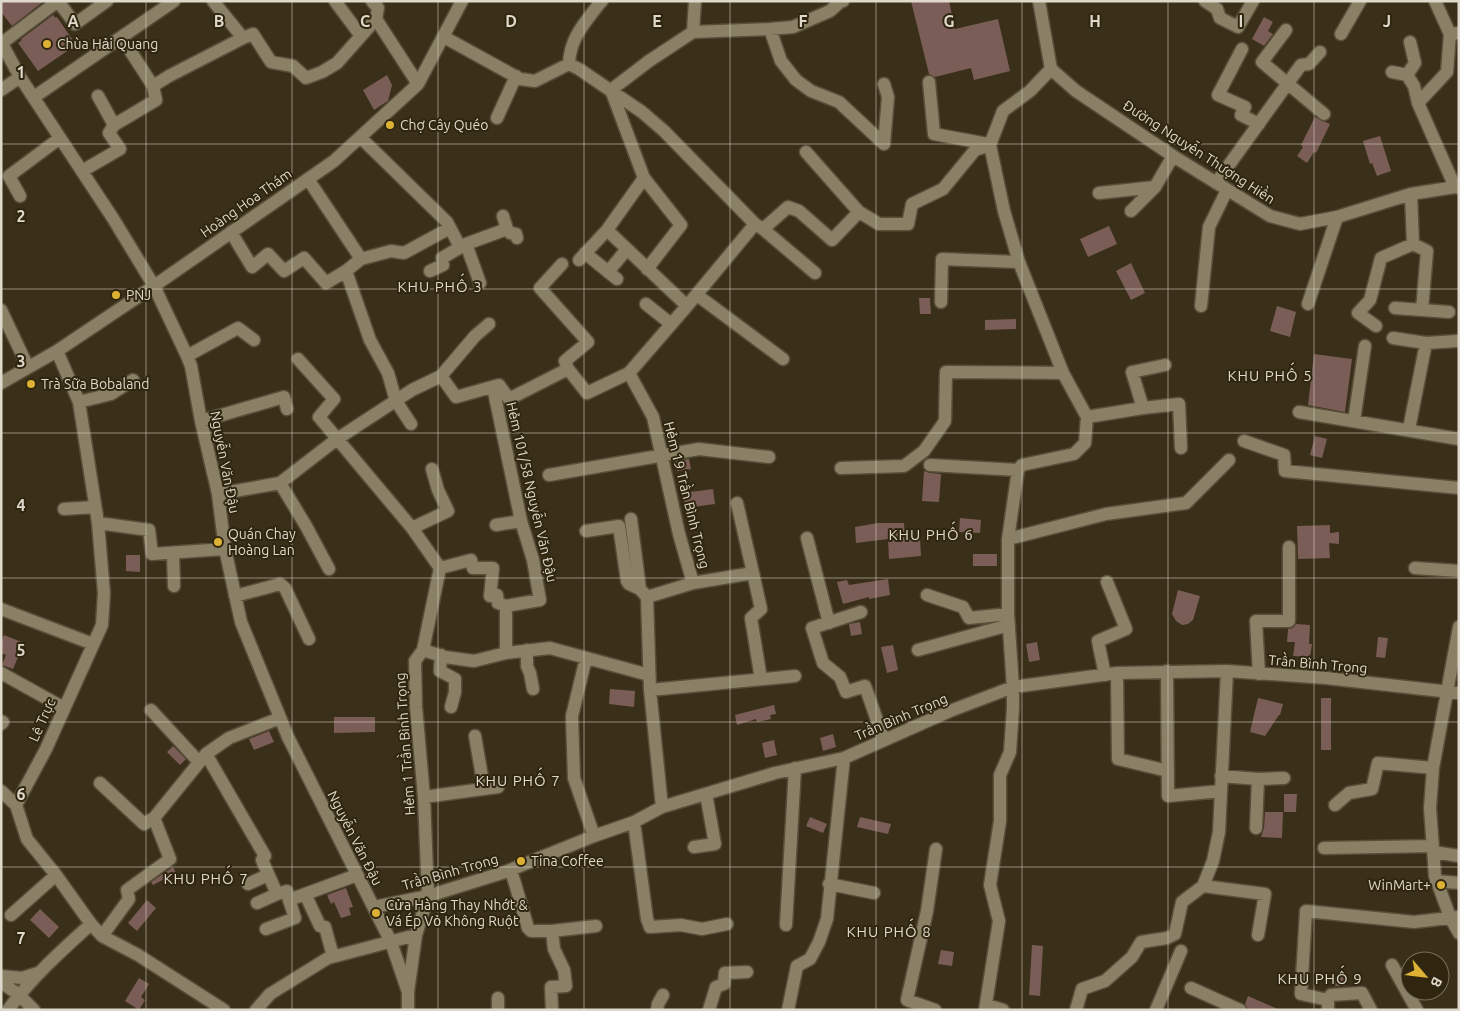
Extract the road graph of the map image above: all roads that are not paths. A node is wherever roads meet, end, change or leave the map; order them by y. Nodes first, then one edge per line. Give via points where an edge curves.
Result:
1 (58, 1) edge
2 (107, 1) edge
3 (174, 1) edge
4 (213, 1) edge
5 (334, 1) edge
6 (372, 1) edge
7 (462, 1) edge
8 (602, 1) edge
9 (696, 1) edge
10 (1039, 1) edge
11 (1205, 1) edge
12 (1253, 1) edge
13 (1360, 1) edge
14 (1435, 1) edge
15 (836, 4) edge
16 (1219, 5) edge
17 (376, 19) junction
18 (770, 29) junction
19 (1286, 30) dead end
20 (693, 32) junction
21 (1341, 34) dead end
22 (1454, 34) edge
23 (361, 36) junction
24 (444, 37) junction
25 (122, 38) junction
26 (243, 38) junction
27 (1410, 42) dead end
28 (2, 43) edge
29 (1242, 49) dead end
30 (1320, 52) dead end
31 (569, 64) junction
32 (1051, 69) junction
33 (1392, 72) dead end
34 (1407, 75) junction
35 (516, 76) junction
36 (20, 77) junction
37 (929, 82) dead end
38 (418, 84) junction
39 (884, 84) dead end
40 (1288, 84) junction
41 (153, 86) junction
42 (1, 90) edge
43 (611, 90) junction
44 (98, 96) dead end
45 (34, 97) junction
46 (1418, 103) junction
47 (1324, 114) dead end
48 (497, 118) dead end
49 (114, 124) junction
50 (1259, 124) junction
51 (360, 137) junction
52 (60, 138) junction
53 (990, 145) junction
54 (806, 152) dead end
55 (1173, 156) junction
56 (82, 171) junction
57 (644, 178) junction
58 (308, 179) junction
59 (1216, 183) junction
60 (1155, 187) junction
61 (1457, 187) edge
62 (1228, 190) junction
63 (1100, 193) dead end
64 (1411, 194) junction
65 (20, 196) dead end
66 (1131, 211) dead end
67 (859, 212) junction
68 (1338, 217) junction
69 (759, 226) junction
70 (450, 228) junction
71 (607, 230) junction
72 (231, 232) junction
73 (517, 238) dead end
74 (1413, 244) junction
75 (463, 245) junction
76 (627, 249) junction
77 (362, 259) junction
78 (1019, 262) junction
79 (562, 264) dead end
80 (647, 269) junction
81 (346, 271) junction
82 (430, 272) dead end
83 (815, 273) dead end
84 (480, 283) dead end
85 (154, 286) junction
86 (697, 295) junction
87 (941, 302) dead end
88 (646, 304) dead end
89 (1308, 304) dead end
90 (688, 306) junction
91 (1200, 306) dead end
92 (1394, 308) dead end
93 (1, 310) edge
94 (1422, 310) junction
95 (1449, 312) dead end
96 (489, 324) dead end
97 (671, 324) junction
98 (1376, 326) dead end
99 (1393, 338) dead end
100 (254, 340) dead end
101 (1457, 341) dead end
102 (1426, 342) junction
103 (1365, 346) dead end
104 (57, 351) junction
105 (187, 356) junction
106 (298, 359) dead end
107 (783, 359) dead end
108 (1165, 365) dead end
109 (28, 367) junction
110 (568, 369) junction
111 (629, 373) junction
112 (1063, 373) junction
113 (441, 376) junction
114 (133, 380) dead end
115 (1, 383) edge
116 (493, 387) junction
117 (396, 401) junction
118 (80, 402) junction
119 (1143, 408) junction
120 (287, 410) dead end
121 (1299, 412) dead end
122 (1087, 417) junction
123 (201, 421) junction
124 (1354, 421) junction
125 (411, 424) dead end
126 (1409, 430) junction
127 (338, 439) junction
128 (1459, 439) edge
129 (1244, 441) dead end
130 (1181, 448) dead end
131 (662, 457) junction
132 (769, 457) dead end
133 (1229, 460) dead end
134 (930, 465) dead end
135 (841, 468) dead end
136 (432, 469) dead end
137 (1018, 470) junction
138 (549, 475) dead end
139 (280, 483) junction
140 (1459, 488) edge
141 (218, 494) junction
142 (737, 503) dead end
143 (95, 507) junction
144 (64, 509) dead end
145 (631, 519) dead end
146 (521, 522) junction
147 (98, 523) junction
148 (496, 524) dead end
149 (412, 528) junction
150 (586, 531) dead end
151 (807, 538) dead end
152 (1008, 539) junction
153 (1289, 548) dead end
154 (225, 549) junction
155 (173, 553) junction
156 (440, 568) junction
157 (1415, 568) dead end
158 (329, 569) dead end
159 (1459, 571) edge
160 (753, 573) junction
161 (693, 582) junction
162 (1107, 582) dead end
163 (174, 586) dead end
164 (644, 593) junction
165 (927, 595) dead end
166 (235, 596) junction
167 (506, 606) junction
168 (1, 609) edge
169 (861, 612) dead end
170 (1009, 620) junction
171 (829, 623) junction
172 (1459, 627) edge
173 (309, 639) dead end
174 (93, 644) junction
175 (423, 650) junction
176 (527, 650) junction
177 (918, 650) dead end
178 (506, 652) junction
179 (441, 655) junction
180 (586, 658) junction
181 (1167, 671) junction
182 (1227, 671) junction
183 (1, 673) edge
184 (1111, 674) junction
185 (1259, 674) junction
186 (649, 675) junction
187 (795, 676) dead end
188 (761, 679) junction
189 (1013, 687) junction
190 (533, 689) dead end
191 (650, 690) junction
192 (1446, 692) junction
193 (1459, 693) edge
194 (451, 707) dead end
195 (64, 708) junction
196 (151, 710) dead end
197 (280, 718) junction
198 (475, 736) dead end
199 (884, 740) junction
200 (203, 758) junction
201 (844, 758) junction
202 (795, 768) junction
203 (1433, 768) junction
204 (1168, 771) junction
205 (1222, 776) junction
206 (1284, 778) dead end
207 (1258, 780) junction
208 (100, 783) dead end
209 (498, 787) dead end
210 (484, 788) junction
211 (1, 791) edge
212 (1221, 791) junction
213 (706, 794) junction
214 (424, 797) junction
215 (16, 805) junction
216 (1335, 805) dead end
217 (662, 807) junction
218 (154, 818) junction
219 (634, 822) junction
220 (1256, 828) dead end
221 (594, 836) junction
222 (694, 847) dead end
223 (1324, 848) dead end
224 (936, 849) dead end
225 (1434, 849) junction
226 (1459, 856) edge
227 (511, 870) junction
228 (56, 875) junction
229 (268, 875) junction
230 (357, 876) junction
231 (1436, 881) junction
232 (1459, 883) edge
233 (248, 884) dead end
234 (829, 884) junction
235 (1203, 886) junction
236 (874, 893) dead end
237 (277, 894) junction
238 (305, 894) junction
239 (428, 896) junction
240 (289, 900) junction
241 (257, 903) dead end
242 (374, 907) junction
243 (11, 915) dead end
244 (1454, 917) edge
245 (91, 924) junction
246 (727, 924) dead end
247 (786, 925) dead end
248 (596, 926) dead end
249 (266, 929) dead end
250 (552, 931) junction
251 (1459, 933) edge
252 (416, 935) junction
253 (1258, 935) dead end
254 (102, 936) junction
255 (391, 942) junction
256 (1181, 951) dead end
257 (333, 956) junction
258 (1392, 965) dead end
259 (40, 972) junction
260 (748, 972) dead end
261 (1, 976) edge
262 (1, 982) edge
263 (1191, 988) dead end
264 (408, 992) junction
265 (19, 995) junction
266 (663, 995) dead end
267 (1328, 1005) edge
268 (986, 1008) edge
269 (8, 1010) edge
270 (34, 1010) edge
271 (224, 1010) edge
272 (256, 1010) edge
273 (408, 1010) edge
274 (552, 1010) edge
275 (658, 1010) edge
276 (709, 1010) edge
277 (788, 1010) edge
278 (935, 1010) edge
279 (1003, 1010) edge
280 (1076, 1010) edge
281 (1156, 1010) edge
282 (1240, 1010) edge
283 (1371, 1010) edge
284 (1417, 1010) edge

1 - 2 street via 75,24
1 - 28 street
3 - 25 street
4 - 26 street
5 - 23 street
6 - 17 street via 378,8
7 - 24 street, Hoàng Hoa Thám
8 - 31 street via 577,34 570,49
9 - 20 street
10 - 32 street
11 - 16 street
12 - 16 street via 1238,27 1220,18
13 - 21 street
14 - 22 street
15 - 18 street via 793,27
17 - 23 street
17 - 38 street
18 - 20 street
18 - 39 street via 781,62 796,80 811,91 839,102 884,144 888,97
19 - 40 street via 1262,62
20 - 43 street
22 - 46 street via 1447,72
23 - 26 street via 337,63 306,78 293,66 271,62 253,34
24 - 35 street
24 - 38 street, Hoàng Hoa Thám
25 - 41 street
25 - 45 street
26 - 41 street
27 - 34 street via 1415,63
28 - 36 street, Nguyễn Văn Đậu
29 - 50 street via 1218,95 1244,107 1241,115
30 - 40 street via 1310,64 1301,65
31 - 35 street via 535,81
31 - 43 street
32 - 53 street via 1030,91 1003,111
32 - 55 street, Đường Nguyễn Thượng Hiền via 1076,91
33 - 34 street
34 - 46 street
35 - 48 street
36 - 42 street
36 - 45 street, Nguyễn Văn Đậu
37 - 53 street via 934,134
38 - 51 street, Hoàng Hoa Thám
40 - 47 street
40 - 50 street
41 - 49 street via 156,100
43 - 57 street
43 - 69 street via 664,131
44 - 49 street
45 - 52 street, Nguyễn Văn Đậu
46 - 61 street
49 - 56 street via 109,133 120,149
50 - 59 street
51 - 58 street, Hoàng Hoa Thám
51 - 70 street
52 - 56 street, Nguyễn Văn Đậu
52 - 65 street via 9,176
53 - 67 street via 975,150 943,189 912,204 908,224 879,224
53 - 78 street
54 - 67 street
55 - 59 street, Đường Nguyễn Thượng Hiền
55 - 60 street
56 - 85 street, Nguyễn Văn Đậu
57 - 71 street
57 - 80 street via 681,225
58 - 72 street, Hoàng Hoa Thám
58 - 77 street
59 - 62 street, Đường Nguyễn Thượng Hiền
60 - 63 street
60 - 66 street
61 - 64 street, Đường Nguyễn Thượng Hiền
62 - 68 street, Đường Nguyễn Thượng Hiền via 1270,216 1300,224
62 - 91 street via 1209,227
64 - 68 street, Đường Nguyễn Thượng Hiền
64 - 74 street
67 - 69 street via 832,240 799,211 788,207
68 - 89 street
69 - 83 street
69 - 86 street
70 - 75 street
70 - 77 street via 404,253 391,251
71 - 76 street
71 - 76 street via 582,257 612,276
72 - 81 street via 252,267 268,254 284,271 304,258 326,283
72 - 85 street, Hoàng Hoa Thám
73 - 75 street via 516,234 510,233 508,223
74 - 94 street via 1427,251
74 - 98 street via 1381,258 1370,300 1358,313
75 - 82 street via 442,258 443,265
75 - 84 street
76 - 80 street
77 - 81 street
78 - 87 street via 942,259
78 - 112 street
79 - 110 street via 540,288 588,342 565,360
80 - 90 street
81 - 117 street via 370,340 388,373
85 - 104 street, Hoàng Hoa Thám
85 - 105 street, Nguyễn Văn Đậu
86 - 90 street
86 - 107 street
88 - 97 street
90 - 97 street
92 - 94 street
93 - 109 street
94 - 95 street
96 - 113 street
97 - 111 street
99 - 102 street
100 - 105 street via 238,328
101 - 102 street
102 - 126 street
103 - 124 street
104 - 109 street, Hoàng Hoa Thám
104 - 118 street, Lê Trực
105 - 123 street, Nguyễn Văn Đậu
106 - 127 street via 334,399 319,417
108 - 119 street via 1132,372
109 - 115 street, Hoàng Hoa Thám
110 - 111 street via 587,393
110 - 116 street via 509,399 499,385
111 - 131 street, Hẻm 19 Trần Bình Trọng via 653,417
112 - 122 street
112 - 135 street via 946,372 945,421 924,451 904,466
113 - 116 street via 456,397
113 - 117 street
114 - 118 street via 110,394
116 - 146 street, Hẻm 101/58 Nguyễn Văn Đậu
117 - 125 street
117 - 127 street
118 - 143 street, Lê Trực
119 - 122 street
119 - 130 street via 1179,404
120 - 123 street via 284,397
121 - 124 street
122 - 137 street via 1085,443 1074,454 1022,465
123 - 141 street, Nguyễn Văn Đậu
124 - 126 street
126 - 128 street
127 - 139 street
127 - 149 street
129 - 140 street via 1284,455 1285,471
131 - 132 street via 699,450
131 - 138 street
131 - 161 street, Hẻm 19 Trần Bình Trọng
133 - 152 street via 1186,503 1106,514
134 - 137 street
136 - 149 street via 448,511
137 - 152 street
139 - 141 street
139 - 158 street
141 - 154 street, Nguyễn Văn Đậu
142 - 160 street
143 - 144 street
143 - 147 street, Lê Trực
145 - 164 street
146 - 148 street
146 - 167 street, Hẻm 101/58 Nguyễn Văn Đậu via 533,560 540,600
147 - 155 street via 149,530 152,554
147 - 174 street, Lê Trực via 104,593 102,624
149 - 156 street
150 - 164 street via 619,526 627,581
151 - 171 street
152 - 170 street
153 - 185 street via 1290,621 1256,621
154 - 155 street
154 - 166 street, Nguyễn Văn Đậu
155 - 163 street
156 - 167 street via 471,560 474,568 493,568 490,596 497,595 498,603
156 - 175 street, Hẻm 1 Trần Bình Trọng
157 - 159 street
160 - 161 street
160 - 188 street via 761,608 751,618
161 - 164 street, Hẻm 19 Trần Bình Trọng
162 - 184 street via 1126,628 1098,641
164 - 186 street
165 - 170 street via 963,607 970,618
166 - 173 street via 280,584 285,588
166 - 197 street, Nguyễn Văn Đậu via 240,622
167 - 178 street
168 - 174 street
169 - 171 street
170 - 177 street
170 - 189 street
171 - 199 street via 812,628 823,663 840,676 846,692 865,686
172 - 192 street
174 - 195 street, Lê Trực
175 - 179 street
175 - 214 street, Hẻm 1 Trần Bình Trọng via 415,661
176 - 178 street
176 - 180 street via 550,648
176 - 190 street
178 - 179 street via 474,661
179 - 194 street via 440,671 455,679
180 - 186 street
180 - 221 street via 572,716 574,778
181 - 182 street, Trần Bình Trọng
181 - 184 street, Trần Bình Trọng
181 - 204 street
182 - 185 street, Trần Bình Trọng
182 - 205 street
183 - 195 street
184 - 189 street, Trần Bình Trọng
184 - 204 street via 1118,760
185 - 192 street, Trần Bình Trọng
186 - 191 street
187 - 188 street
188 - 191 street
189 - 199 street, Trần Bình Trọng
189 - 268 street via 1010,752 1000,775 1000,821 990,885 999,920
191 - 217 street
192 - 193 street, Trần Bình Trọng
192 - 203 street
195 - 215 street, Lê Trực
196 - 200 street
197 - 200 street via 229,738
197 - 230 street, Nguyễn Văn Đậu
198 - 210 street
199 - 201 street, Trần Bình Trọng
200 - 218 street
200 - 229 street via 263,858
201 - 202 street, Trần Bình Trọng
201 - 234 street
202 - 213 street, Trần Bình Trọng
202 - 247 street
203 - 216 street via 1378,763 1372,789 1349,793
203 - 225 street via 1430,808
204 - 212 street via 1168,796
205 - 207 street
205 - 212 street
206 - 207 street
207 - 220 street
208 - 218 street via 144,824
209 - 210 street
210 - 214 street
211 - 215 street
212 - 235 street via 1219,832
213 - 217 street, Trần Bình Trọng
213 - 222 street via 715,844
214 - 239 street, Hẻm 1 Trần Bình Trọng
215 - 228 street via 27,839
217 - 219 street, Trần Bình Trọng
218 - 254 street via 170,859 127,890 129,899
219 - 221 street, Trần Bình Trọng
219 - 246 street via 650,927 682,925 702,929
221 - 227 street, Trần Bình Trọng
223 - 225 street
224 - 278 street via 927,911 907,1000
225 - 226 street
225 - 231 street
227 - 239 street, Trần Bình Trọng
227 - 250 street via 529,930
228 - 243 street
228 - 245 street
229 - 233 street
229 - 237 street
230 - 238 street
230 - 242 street, Nguyễn Văn Đậu
231 - 232 street
231 - 244 street
234 - 236 street
234 - 277 street via 827,919 810,959 797,966
235 - 253 street via 1265,894
235 - 280 street via 1182,902 1175,934 1141,942 1132,958 1105,981 1082,989
237 - 240 street via 287,891
237 - 241 street
238 - 240 street
238 - 257 street via 320,926 325,927
239 - 242 street, Trần Bình Trọng
239 - 252 street, Nguyễn Văn Đậu
240 - 249 street via 294,918
242 - 255 street, Nguyễn Văn Đậu
244 - 251 street
244 - 267 street via 1414,922 1306,911 1301,994
245 - 254 street
245 - 259 street
248 - 250 street
250 - 274 street via 554,949 564,970 566,986 551,987
252 - 255 street
252 - 264 street, Nguyễn Văn Đậu
254 - 271 street
255 - 257 street
255 - 264 street, Nguyễn Văn Đậu
256 - 281 street
257 - 272 street via 270,994
258 - 284 street
259 - 261 street via 22,978
259 - 265 street
260 - 276 street via 726,973 724,984 716,987
262 - 265 street
263 - 282 street
264 - 273 street, Nguyễn Văn Đậu
265 - 269 street
265 - 270 street
266 - 275 street
267 - 283 street via 1331,995 1362,993
268 - 279 street

